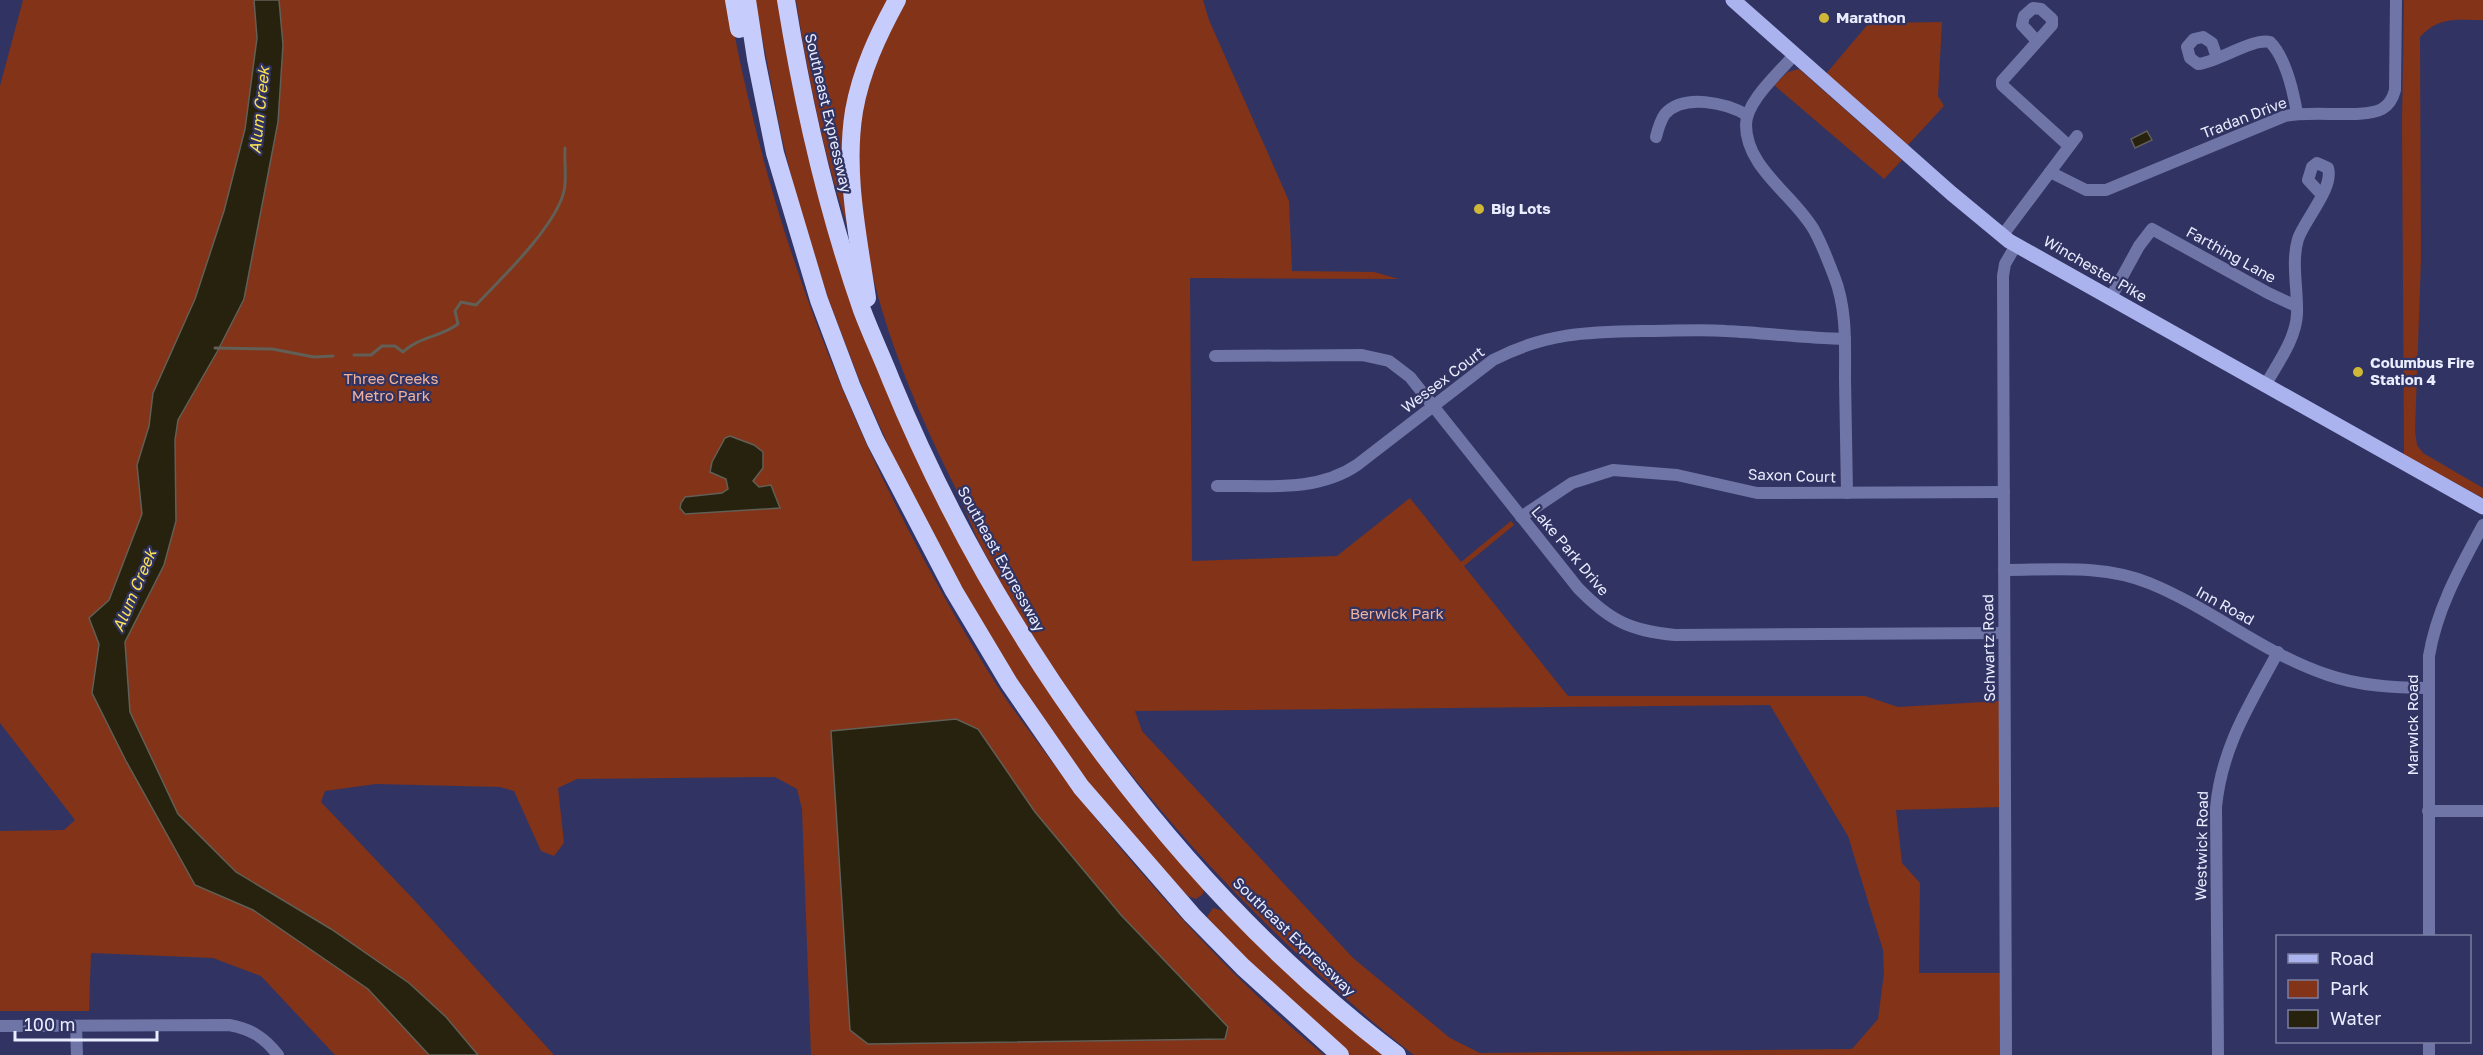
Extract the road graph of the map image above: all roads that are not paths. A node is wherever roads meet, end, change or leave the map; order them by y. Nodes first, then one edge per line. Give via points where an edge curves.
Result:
1 (734, 0) edge
2 (747, 0) edge
3 (786, 0) edge
4 (897, 0) edge
5 (1733, 0) edge
6 (2396, 0) edge
7 (2037, 41) dead end
8 (1794, 56) junction
9 (2217, 58) dead end
10 (2297, 113) junction
11 (1747, 115) junction
12 (768, 125) junction
13 (1656, 136) dead end
14 (2050, 172) junction
15 (2322, 195) dead end
16 (2002, 236) junction
17 (2016, 245) junction
18 (2110, 299) junction
19 (2296, 306) junction
20 (873, 335) junction
21 (1845, 339) junction
22 (1215, 356) dead end
23 (2265, 386) junction
24 (1433, 405) junction
25 (1217, 486) dead end
26 (2004, 492) junction
27 (1847, 493) junction
28 (2483, 507) edge
29 (1521, 517) junction
30 (2483, 525) edge
31 (2004, 570) junction
32 (2004, 633) junction
33 (2278, 652) junction
34 (2428, 688) junction
35 (2428, 811) junction
36 (2483, 811) edge
37 (2429, 935) edge
38 (0, 1026) edge
39 (76, 1026) junction
40 (77, 1055) edge
41 (279, 1055) edge
42 (1340, 1055) edge
43 (1397, 1055) edge
44 (2006, 1055) edge
45 (2217, 1055) edge

1 - 12 highway via 750,82
2 - 12 highway
3 - 20 highway, Southeast Expressway via 816,154 849,270
4 - 20 highway via 864,72 854,111 851,152 852,197
5 - 8 main road, Winchester Pike
6 - 10 street, Tradan Drive via 2396,83 2389,104 2368,113
7 - 14 street via 2002,85 2073,141
8 - 11 street via 1756,98
8 - 16 main road, Winchester Pike
9 - 10 street via 2259,41 2270,42 2293,91
10 - 14 street, Tradan Drive via 2106,190 2086,190
11 - 13 street via 1724,105 1692,103 1665,114
11 - 21 street via 1753,152 1814,230 1835,278
12 - 42 highway via 819,300 851,385 909,509 1003,672 1081,787 1192,915
14 - 16 street
15 - 19 street via 2298,240
16 - 17 main road, Winchester Pike
17 - 18 main road, Winchester Pike
17 - 26 street, Schwartz Road via 2003,276
18 - 19 street, Farthing Lane via 2152,229
18 - 23 main road, Winchester Pike
19 - 23 street via 2292,336
20 - 43 highway, Southeast Expressway via 910,425 963,532 1008,614 1074,715 1151,814 1218,891 1309,980
21 - 24 street, Wessex Court via 1724,331 1557,336 1516,348 1493,360
21 - 27 street
22 - 24 street, Lake Park Drive via 1362,355 1389,361 1410,377
23 - 28 main road, Winchester Pike
24 - 25 street, Wessex Court via 1357,465 1332,479 1305,485
24 - 29 street, Lake Park Drive
26 - 27 street, Saxon Court
26 - 31 street, Schwartz Road
27 - 29 street, Saxon Court via 1757,492 1677,475 1613,470 1572,483
29 - 32 street, Lake Park Drive via 1603,613 1649,633
30 - 34 street, Marwick Road via 2455,576 2434,630
31 - 32 street, Schwartz Road
31 - 33 street, Inn Road via 2085,570 2128,576 2169,592
32 - 44 street, Schwartz Road
33 - 34 street, Inn Road via 2346,680
33 - 45 street, Westwick Road via 2233,736 2218,786
34 - 35 street, Marwick Road
35 - 36 street
35 - 37 street, Marwick Road
38 - 39 street
39 - 40 street
39 - 41 street via 229,1025 260,1035

